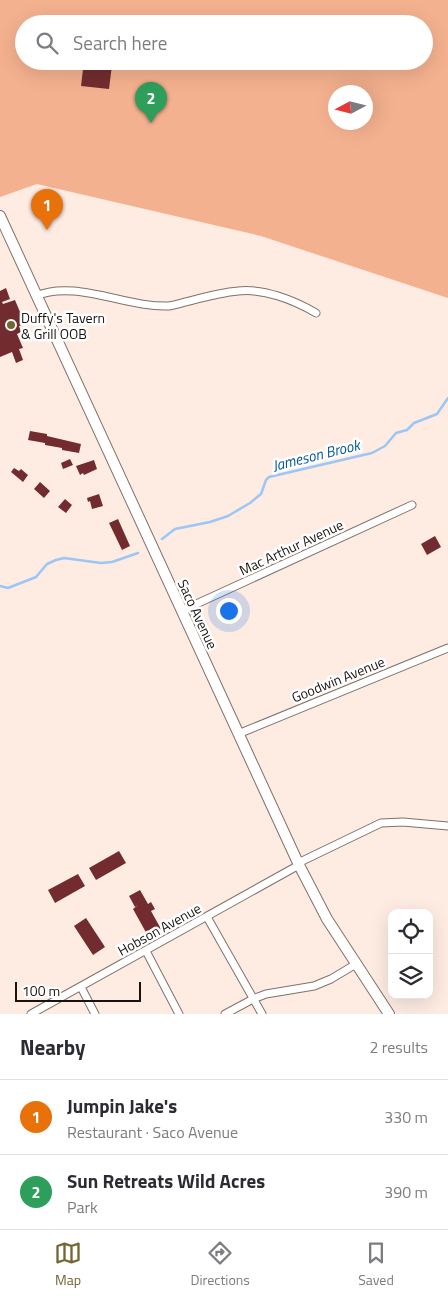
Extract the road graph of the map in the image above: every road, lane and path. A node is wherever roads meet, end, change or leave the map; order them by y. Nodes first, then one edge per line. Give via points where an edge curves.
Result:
1 (1, 219) edge
2 (36, 296) junction
3 (316, 313) dead end
4 (412, 505) dead end
5 (181, 611) junction
6 (448, 648) edge
7 (238, 734) junction
8 (448, 826) edge
9 (298, 864) junction
10 (207, 917) junction
11 (146, 951) junction
12 (356, 964) junction
13 (81, 987) junction
14 (253, 999) junction
15 (31, 1014) edge
16 (95, 1014) edge
17 (179, 1014) edge
18 (225, 1014) edge
19 (262, 1014) edge
20 (389, 1014) edge

1 - 2 main road, Saco Avenue
2 - 3 street via 57,290 158,306 252,291 288,300
2 - 5 main road, Saco Avenue
4 - 5 street, Mac Arthur Avenue
5 - 7 main road, Saco Avenue
6 - 7 street, Goodwin Avenue
7 - 9 main road, Saco Avenue
8 - 9 street, Hobson Avenue via 381,823
9 - 10 street, Hobson Avenue
9 - 12 main road, Saco Avenue via 327,919
10 - 11 street, Hobson Avenue
10 - 14 street
11 - 13 street, Hobson Avenue
11 - 17 street
12 - 14 street via 314,986
12 - 20 main road, Saco Avenue
13 - 15 street, Hobson Avenue
13 - 16 street
14 - 18 street
14 - 19 street

